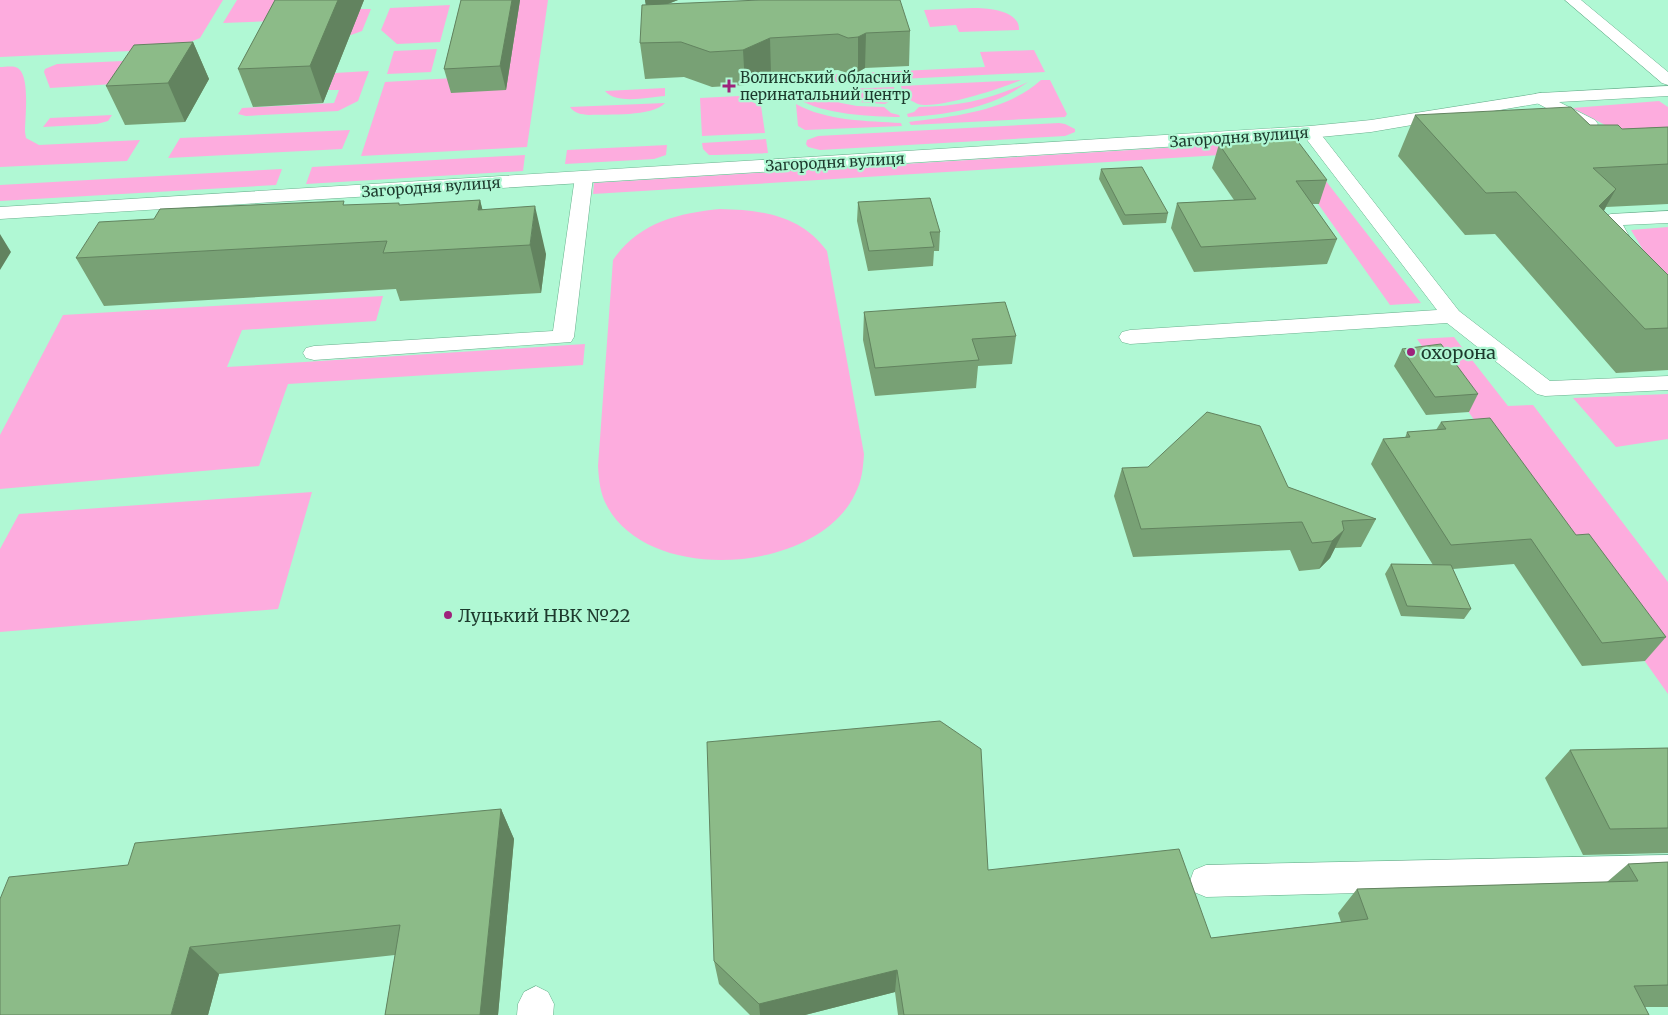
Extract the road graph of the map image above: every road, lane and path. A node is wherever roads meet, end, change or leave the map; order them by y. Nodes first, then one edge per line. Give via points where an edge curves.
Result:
1 (1572, 0) edge
2 (1668, 80) edge
3 (1668, 91) edge
4 (1541, 98) junction
5 (1310, 132) junction
6 (1606, 134) edge
7 (584, 177) junction
8 (0, 213) edge
9 (1668, 217) edge
10 (1668, 299) edge
11 (1452, 316) junction
12 (1130, 337) dead end
13 (314, 354) dead end
14 (1668, 383) edge
15 (1668, 870) edge
16 (1206, 881) dead end

1 - 2 lane
3 - 4 street, Загородня вулиця
4 - 5 street, Загородня вулиця via 1370,126
4 - 6 lane
5 - 7 street, Загородня вулиця
5 - 11 lane
7 - 8 street, Загородня вулиця
7 - 13 lane via 563,337
9 - 10 lane via 1611,220 1637,268
11 - 12 lane
11 - 14 lane via 1545,389
15 - 16 lane

